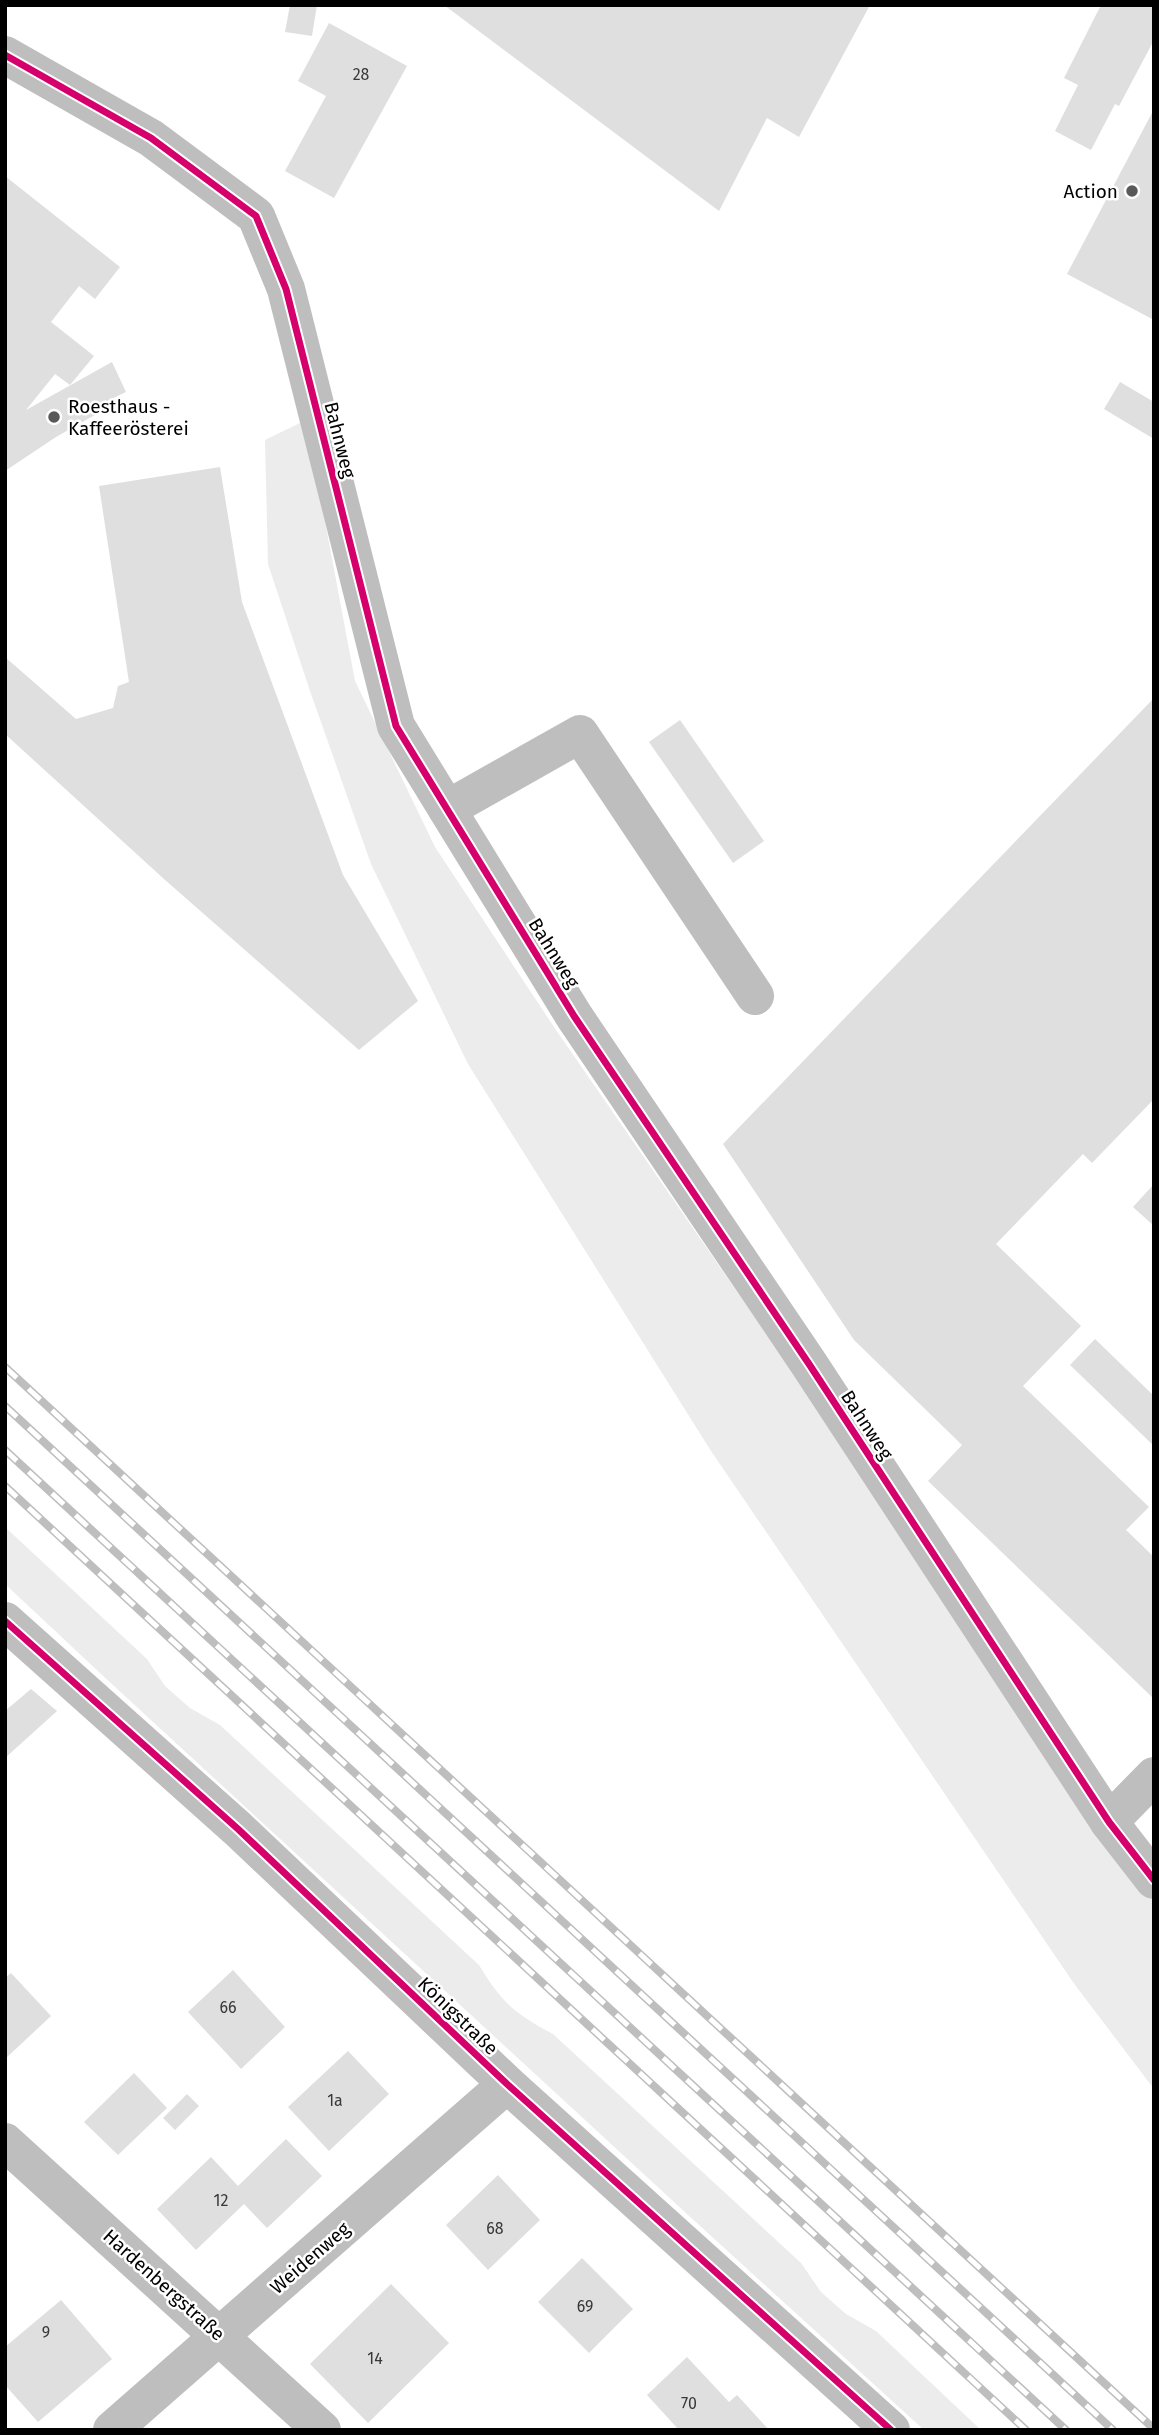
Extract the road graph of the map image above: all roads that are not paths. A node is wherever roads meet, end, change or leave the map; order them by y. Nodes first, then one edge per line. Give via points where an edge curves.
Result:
1 (5, 55) edge
2 (447, 809) junction
3 (755, 996) dead end
4 (5, 1621) edge
5 (1154, 1776) edge
6 (1109, 1822) junction
7 (1154, 1880) edge
8 (507, 2084) junction
9 (5, 2142) edge
10 (220, 2336) junction
11 (112, 2430) edge
12 (322, 2430) edge
13 (891, 2430) edge

1 - 2 street, Bahnweg via 151,138 256,216 286,289 396,726
2 - 3 street via 580,734
2 - 6 street, Bahnweg via 574,1016
4 - 8 street, Königstraße via 238,1829
5 - 6 street
6 - 7 street, Bahnweg
8 - 10 street, Weidenweg
8 - 13 street, Königstraße
9 - 10 street, Hardenbergstraße
10 - 11 street, Weidenweg
10 - 12 street, Hardenbergstraße

